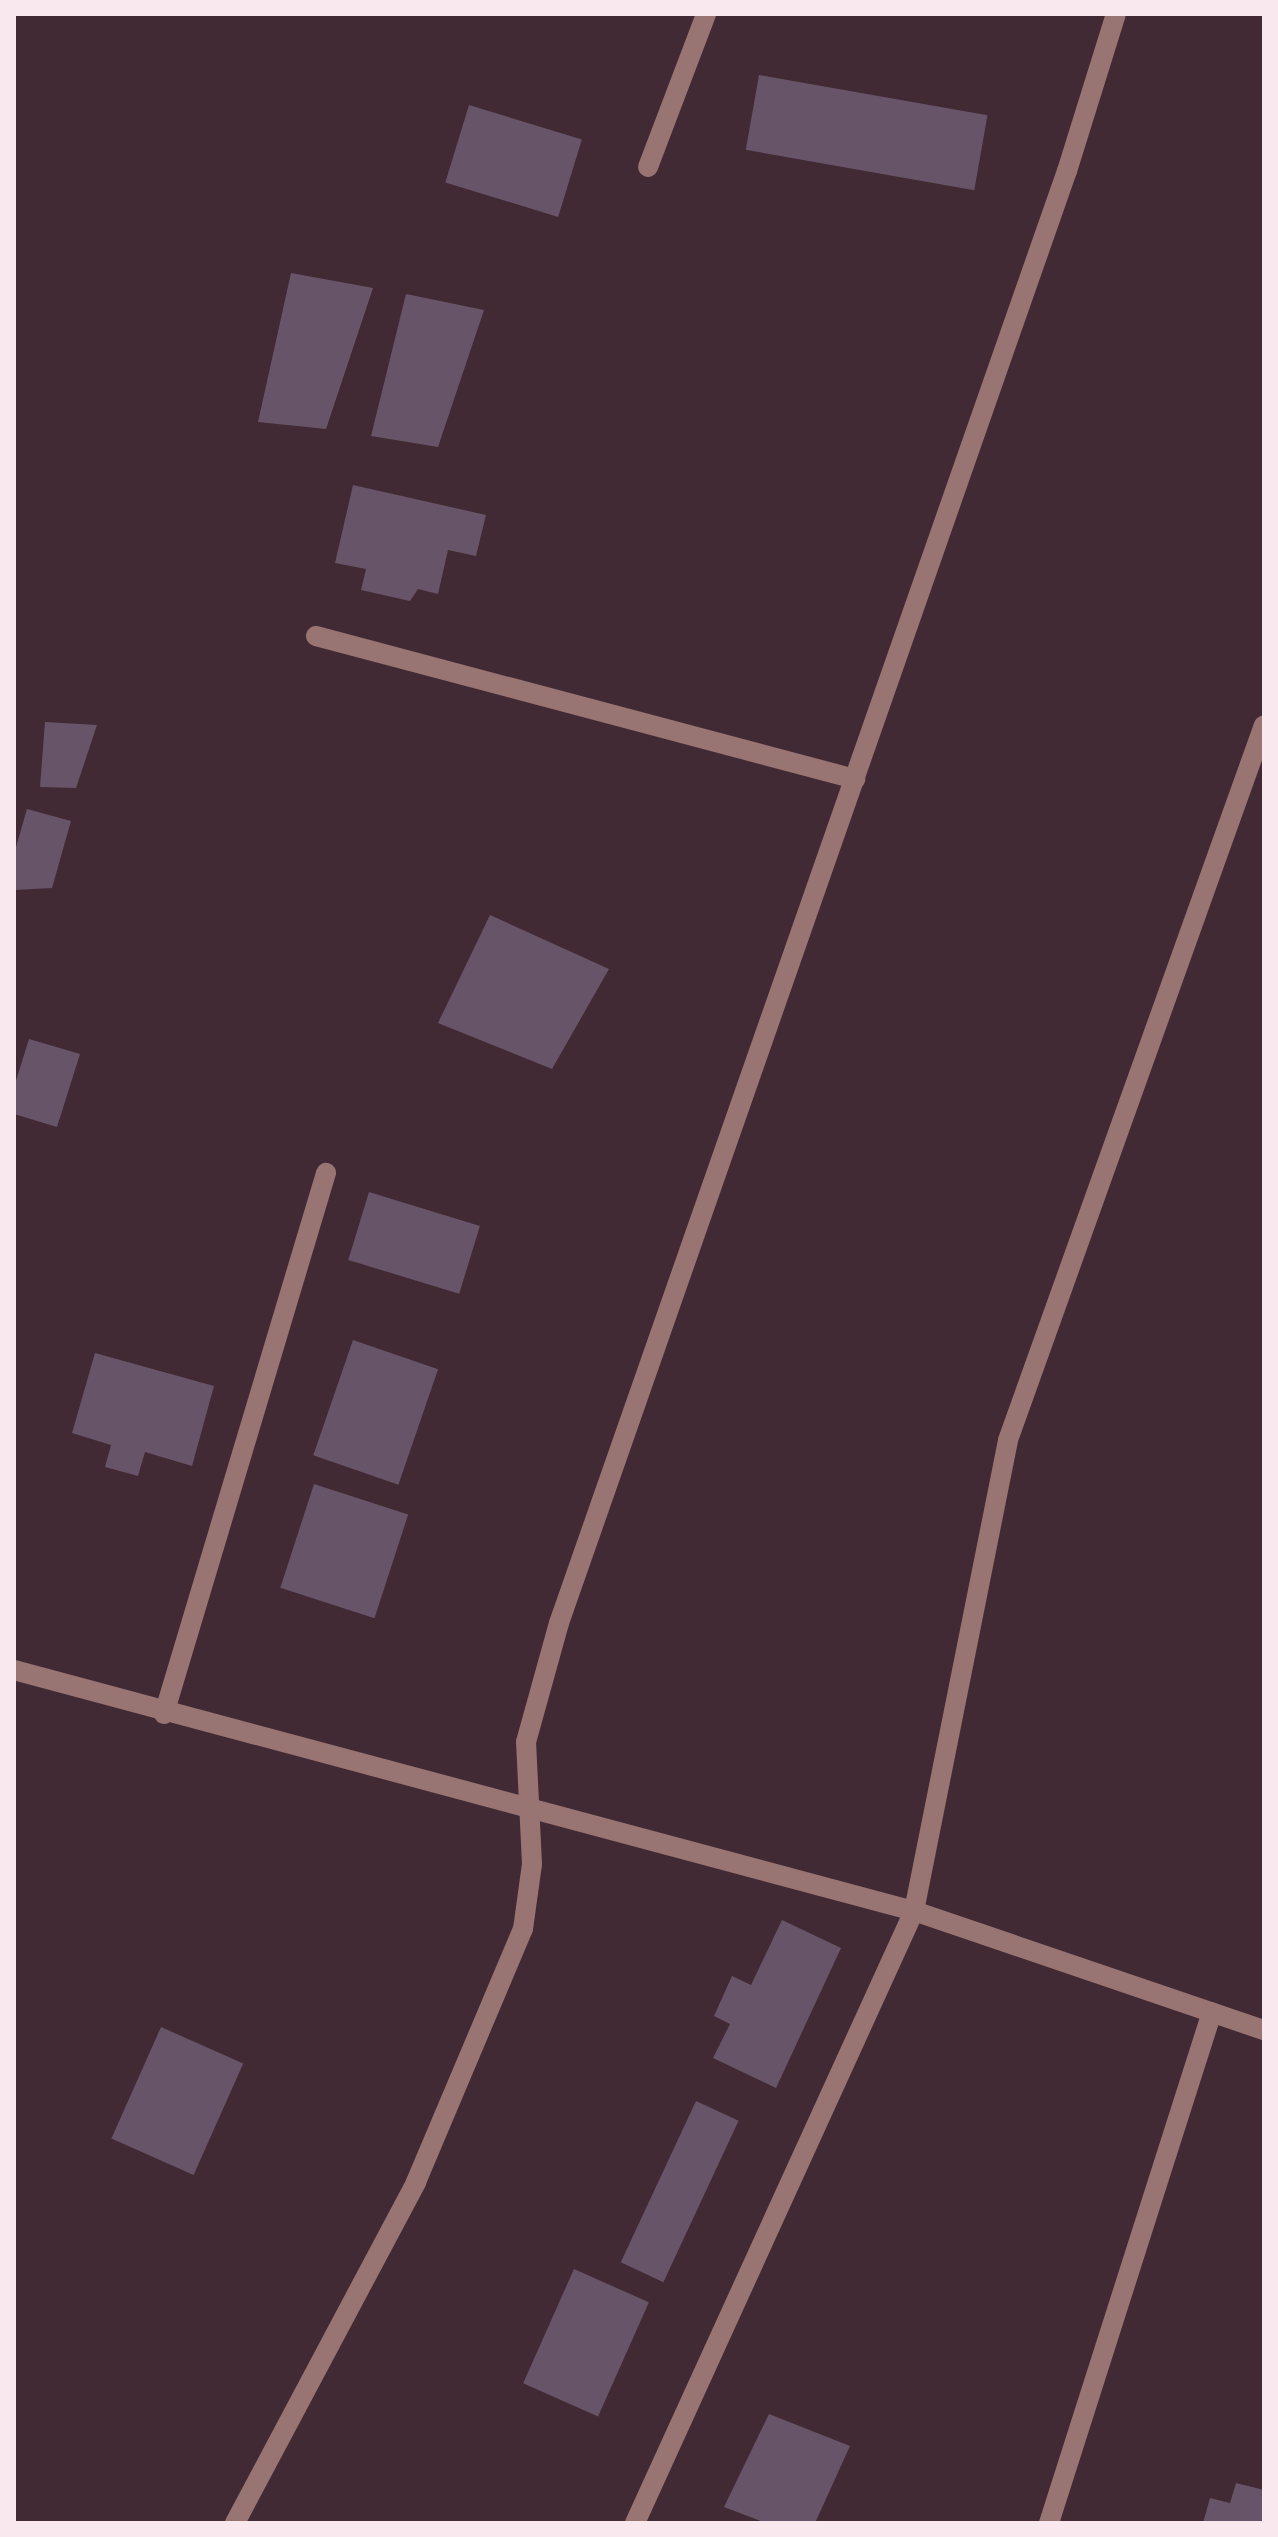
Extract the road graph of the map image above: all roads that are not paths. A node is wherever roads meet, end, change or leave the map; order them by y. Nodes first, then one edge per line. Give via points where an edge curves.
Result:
1 (706, 14) edge
2 (1116, 14) edge
3 (648, 167) dead end
4 (316, 636) dead end
5 (1264, 725) edge
6 (855, 779) junction
7 (326, 1173) dead end
8 (14, 1670) edge
9 (164, 1714) junction
10 (528, 1806) junction
11 (914, 1911) junction
12 (1212, 2012) junction
13 (1264, 2030) edge
14 (235, 2523) edge
15 (635, 2523) edge
16 (1049, 2523) edge

1 - 3 street
2 - 6 street
4 - 6 street
5 - 11 street via 1008,1440
6 - 10 street via 559,1623 526,1742
7 - 9 street
8 - 9 street
9 - 10 street
10 - 11 street
10 - 14 street via 532,1864 523,1929 416,2182
11 - 12 street
11 - 15 street
12 - 13 street
12 - 16 street

